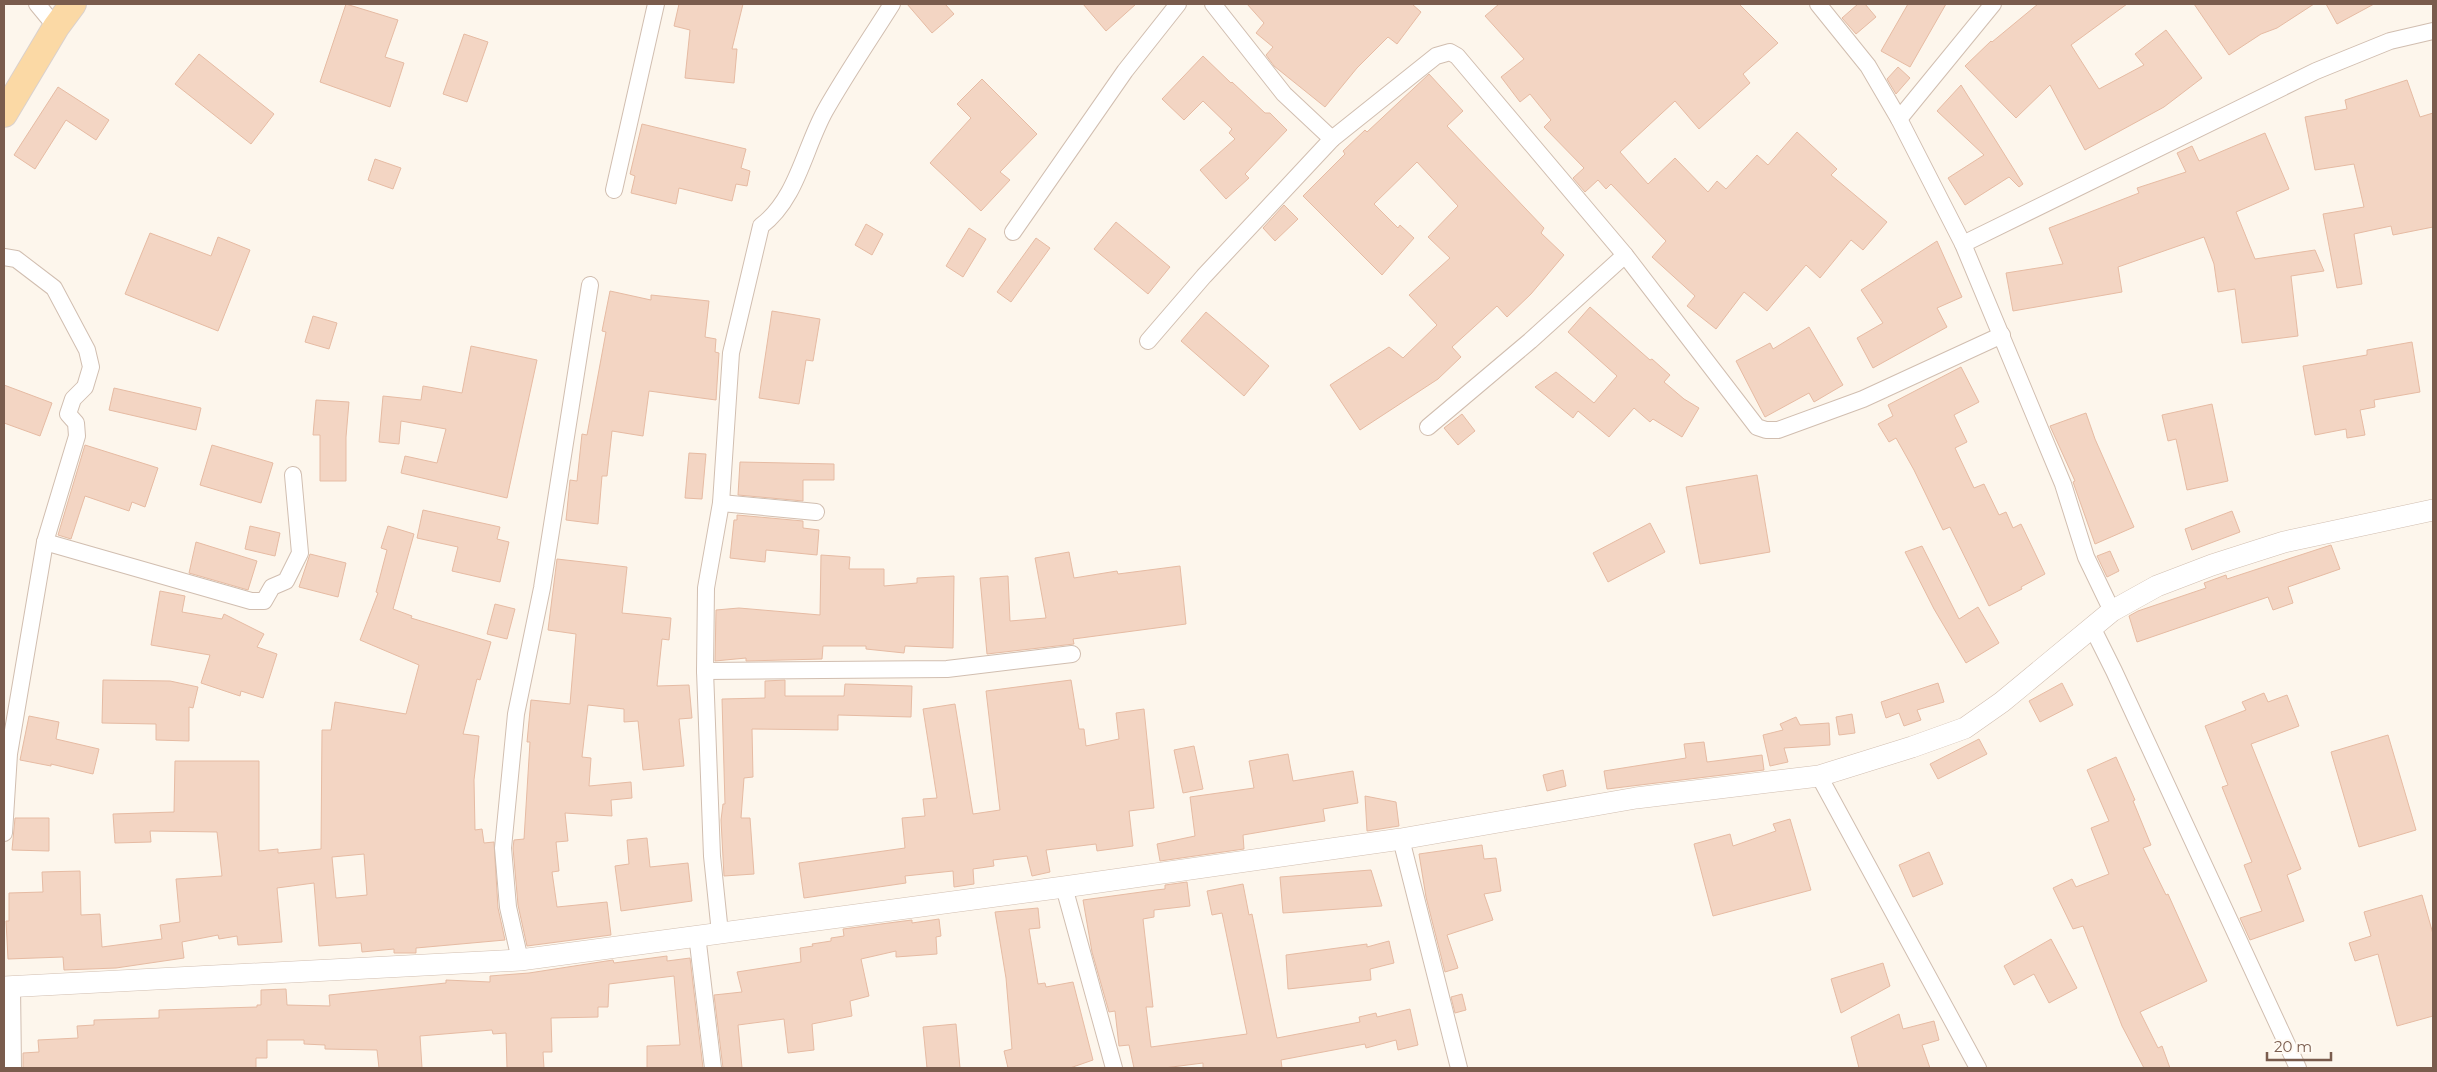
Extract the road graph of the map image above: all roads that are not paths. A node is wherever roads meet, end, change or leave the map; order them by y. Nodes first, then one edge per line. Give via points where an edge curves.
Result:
1 (37, 4) edge
2 (73, 4) edge
3 (656, 4) edge
4 (892, 4) edge
5 (1178, 4) edge
6 (1213, 4) edge
7 (1818, 4) edge
8 (1993, 4) edge
9 (56, 27) junction
10 (2433, 32) edge
11 (4, 114) edge
12 (1899, 119) junction
13 (1332, 139) junction
14 (614, 190) dead end
15 (1013, 232) dead end
16 (1963, 244) junction
17 (1625, 255) junction
18 (4, 257) edge
19 (590, 285) dead end
20 (2002, 336) junction
21 (1148, 341) dead end
22 (1428, 428) dead end
23 (294, 475) dead end
24 (721, 503) junction
25 (2433, 510) edge
26 (816, 512) dead end
27 (45, 542) junction
28 (2112, 611) junction
29 (2092, 626) junction
30 (1072, 654) dead end
31 (706, 671) junction
32 (1819, 776) junction
33 (4, 833) edge
34 (1401, 839) junction
35 (1064, 887) junction
36 (720, 933) junction
37 (697, 936) junction
38 (520, 960) junction
39 (8, 987) edge
40 (13, 1068) edge
41 (713, 1068) edge
42 (1114, 1068) edge
43 (1459, 1068) edge
44 (1978, 1068) edge
45 (2298, 1068) edge

1 - 9 street
2 - 9 main road
3 - 14 street
4 - 24 street via 824,112 803,166 774,216 761,226 731,353
5 - 15 street via 1125,71
6 - 13 street via 1284,94
7 - 12 street via 1868,66
8 - 12 street
9 - 11 main road
10 - 16 street via 2390,41 2316,70
12 - 16 street
13 - 17 street via 1436,56 1450,52 1457,56
13 - 21 street
16 - 20 street
17 - 20 street via 1757,427 1766,430 1778,430 1863,399
17 - 22 street
18 - 27 street via 16,259 54,288 86,350 91,367 85,386 73,399 68,414 76,423 76,436
19 - 38 street via 542,588 516,714 503,848 508,907
20 - 28 street via 2063,484 2086,557
23 - 27 street via 300,553 286,581 272,587 264,601 251,601
24 - 26 street
24 - 31 street via 706,588
25 - 28 street via 2284,542 2158,586
27 - 33 street via 10,754
28 - 29 street
29 - 32 street via 2002,702 1965,728
29 - 45 street
30 - 31 street via 947,669
31 - 36 street via 712,856
32 - 34 street via 1636,798
32 - 44 street
34 - 35 street
34 - 43 street
35 - 36 street
35 - 42 street
36 - 37 street
37 - 38 street
37 - 41 street
38 - 39 street
39 - 40 street

